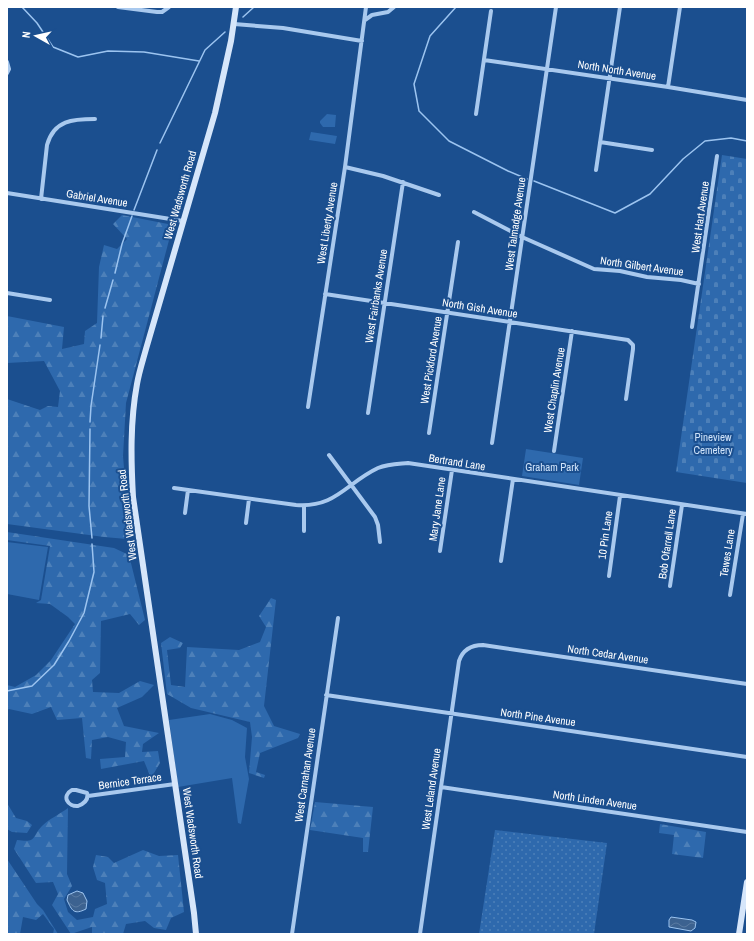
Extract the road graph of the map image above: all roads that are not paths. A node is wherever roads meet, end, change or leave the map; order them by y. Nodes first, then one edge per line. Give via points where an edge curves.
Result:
1 (118, 7) edge
2 (169, 7) edge
3 (236, 7) edge
4 (366, 7) edge
5 (394, 7) edge
6 (556, 7) edge
7 (620, 7) edge
8 (680, 7) edge
9 (491, 11) dead end
10 (364, 20) junction
11 (234, 24) junction
12 (362, 41) junction
13 (484, 60) junction
14 (7, 62) edge
15 (548, 69) junction
16 (7, 73) edge
17 (610, 78) junction
18 (668, 87) junction
19 (747, 100) edge
20 (476, 114) dead end
21 (95, 119) dead end
22 (600, 142) junction
23 (652, 150) dead end
24 (717, 156) dead end
25 (345, 167) junction
26 (596, 170) dead end
27 (403, 182) junction
28 (7, 194) edge
29 (439, 195) dead end
30 (41, 199) junction
31 (474, 212) dead end
32 (183, 221) junction
33 (522, 237) junction
34 (458, 242) dead end
35 (699, 284) junction
36 (7, 293) edge
37 (325, 294) junction
38 (50, 300) dead end
39 (384, 302) junction
40 (447, 312) junction
41 (510, 321) junction
42 (692, 327) dead end
43 (572, 331) junction
44 (626, 399) dead end
45 (308, 407) dead end
46 (368, 413) dead end
47 (429, 434) dead end
48 (492, 443) dead end
49 (554, 451) dead end
50 (329, 455) dead end
51 (452, 470) junction
52 (513, 479) junction
53 (352, 485) junction
54 (174, 488) dead end
55 (188, 490) junction
56 (620, 496) junction
57 (249, 499) junction
58 (682, 504) junction
59 (304, 506) junction
60 (185, 513) dead end
61 (745, 514) edge
62 (246, 522) dead end
63 (304, 531) dead end
64 (380, 542) dead end
65 (440, 551) dead end
66 (501, 561) dead end
67 (609, 576) dead end
68 (670, 586) dead end
69 (730, 595) dead end
70 (338, 618) dead end
71 (467, 649) joint
72 (747, 684) edge
73 (326, 695) junction
74 (451, 713) junction
75 (747, 757) edge
76 (175, 784) junction
77 (441, 786) junction
78 (88, 796) junction
79 (747, 832) edge
80 (747, 882) edge
81 (196, 934) edge
82 (292, 934) edge
83 (420, 934) edge
84 (740, 934) edge

1 - 2 street via 162,12
3 - 11 main road, West Wadsworth Road
4 - 10 street, West Liberty Avenue
5 - 10 street via 388,12 372,15
6 - 15 street, West Talmadge Avenue
7 - 17 street
8 - 18 street
9 - 13 street
10 - 12 street, West Liberty Avenue
11 - 12 street via 283,28
11 - 32 main road, West Wadsworth Road via 219,98
12 - 25 street, West Liberty Avenue
13 - 15 street, North North Avenue
13 - 20 street
14 - 16 street
15 - 17 street, North North Avenue
15 - 33 street, West Talmadge Avenue
17 - 18 street, North North Avenue
17 - 22 street
18 - 19 street, North North Avenue
21 - 30 street via 69,121 52,132 47,145
22 - 23 street
22 - 26 street
24 - 35 street, West Hart Avenue
25 - 27 street
25 - 37 street, West Liberty Avenue
27 - 29 street
27 - 39 street, West Fairbanks Avenue
28 - 30 street, Gabriel Avenue
30 - 32 street, Gabriel Avenue
31 - 33 street, North Gilbert Avenue
32 - 76 main road, West Wadsworth Road via 137,385 131,460 133,497
33 - 35 street, North Gilbert Avenue via 594,269
33 - 41 street, West Talmadge Avenue
34 - 40 street, West Pickford Avenue
35 - 42 street, West Hart Avenue
36 - 38 street
37 - 39 street, North Gish Avenue
37 - 45 street, West Liberty Avenue
39 - 40 street, North Gish Avenue
39 - 46 street, West Fairbanks Avenue
40 - 41 street, North Gish Avenue
40 - 47 street, West Pickford Avenue
41 - 43 street, North Gish Avenue
41 - 48 street, West Talmadge Avenue
43 - 44 street, North Gish Avenue via 622,338 630,342 633,349
43 - 49 street, West Chaplin Avenue
50 - 53 street
51 - 52 street, Bertrand Lane
51 - 53 street, Bertrand Lane via 408,463 394,464 377,468
51 - 65 street, Mary Jane Lane
52 - 56 street, Bertrand Lane
52 - 66 street
53 - 59 street, Bertrand Lane via 321,504
53 - 64 street via 375,517
54 - 55 street, Bertrand Lane
55 - 57 street, Bertrand Lane
55 - 60 street
56 - 58 street, Bertrand Lane
56 - 67 street, 10 Pin Lane
57 - 59 street, Bertrand Lane
57 - 62 street
58 - 61 street, Bertrand Lane
58 - 68 street, Bob Ofarrell Lane
59 - 63 street
61 - 69 street, Tewes Lane
70 - 73 street, West Carnahan Avenue
71 - 72 street, North Cedar Avenue via 474,645 483,645
71 - 74 street, West Leland Avenue via 460,656
73 - 74 street, North Pine Avenue
73 - 82 street, West Carnahan Avenue
74 - 75 street, North Pine Avenue
74 - 77 street, West Leland Avenue
76 - 78 street, Bernice Terrace
76 - 81 main road, West Wadsworth Road
77 - 79 street, North Linden Avenue
77 - 83 street, West Leland Avenue
78 - 78 street via 87,793 76,790 69,791 66,797 71,806 78,806 84,803
80 - 84 main road

